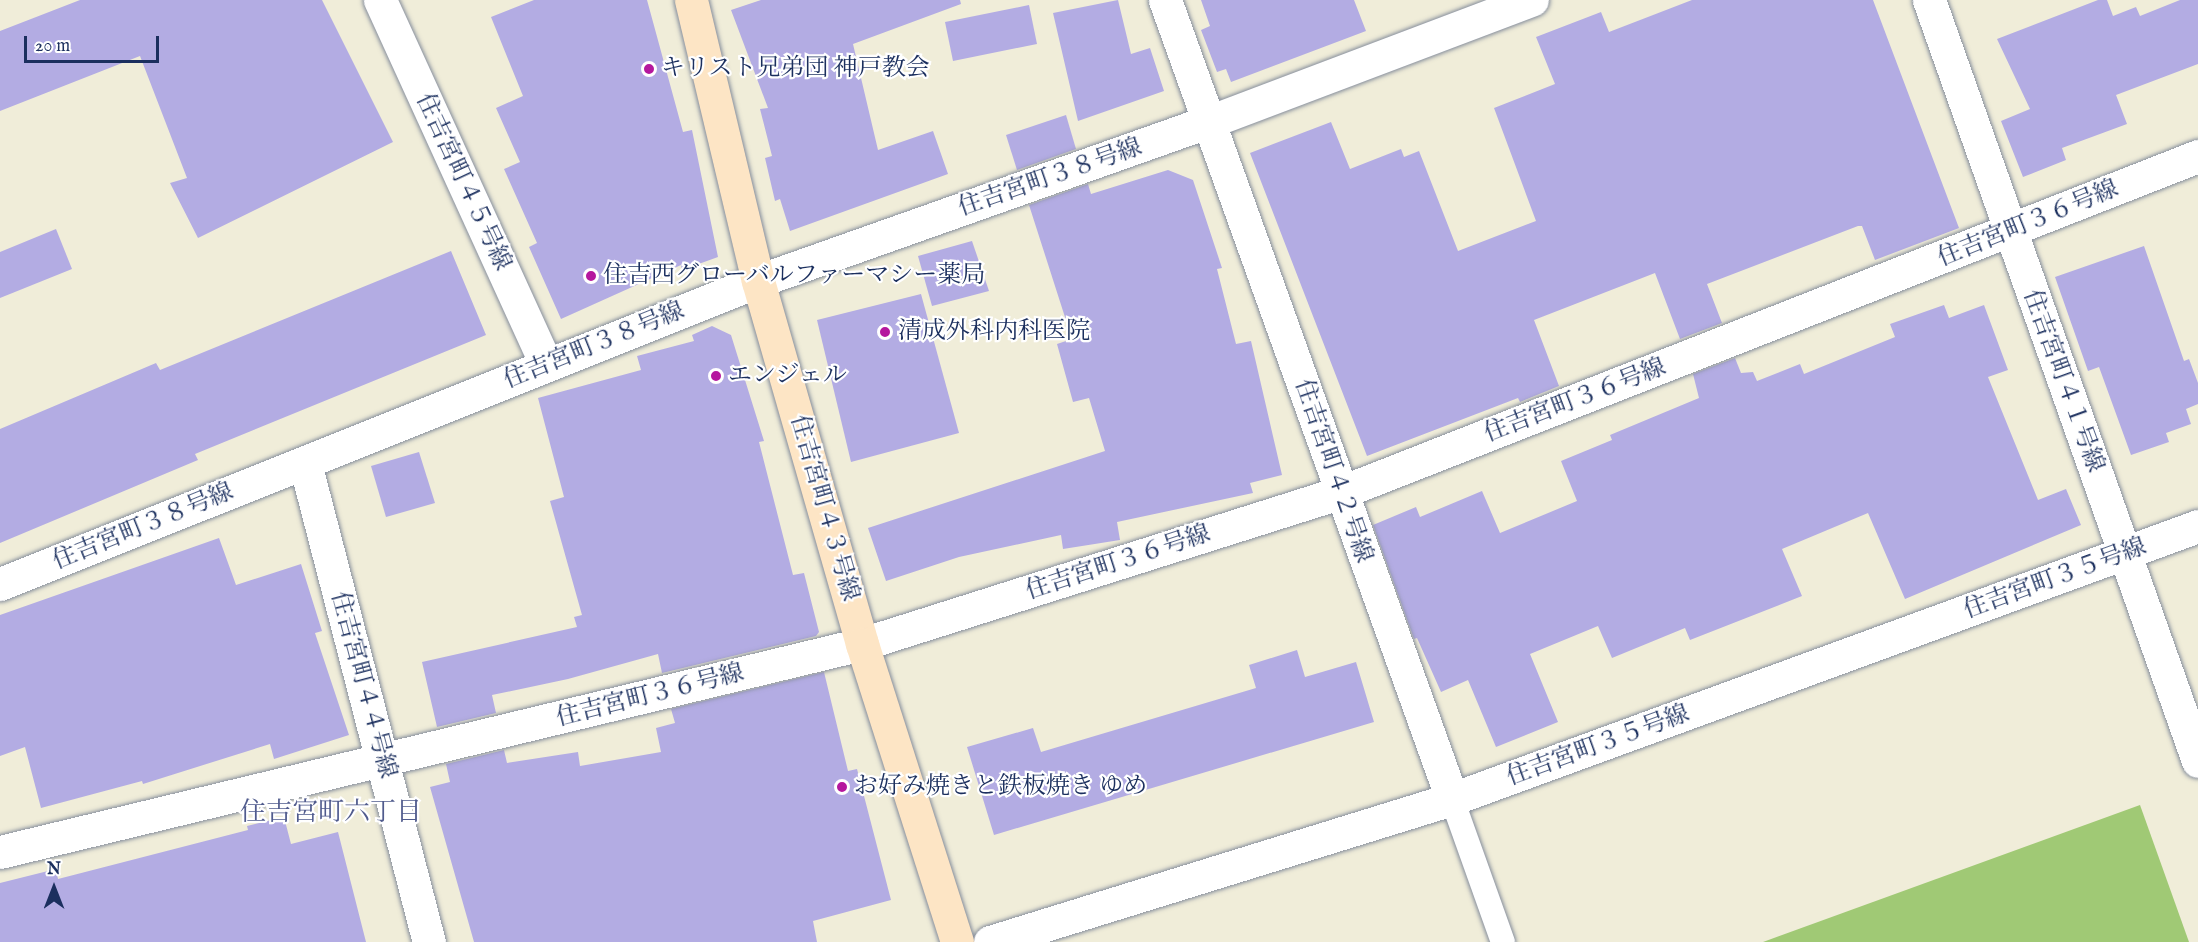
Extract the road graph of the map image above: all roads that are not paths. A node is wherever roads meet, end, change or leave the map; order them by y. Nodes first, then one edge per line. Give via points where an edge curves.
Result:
1 (380, 0) edge
2 (691, 0) edge
3 (1165, 0) edge
4 (1532, 0) edge
5 (1929, 0) edge
6 (1212, 121) junction
7 (2198, 156) edge
8 (2010, 231) junction
9 (758, 281) junction
10 (546, 364) junction
11 (305, 463) junction
12 (1339, 493) junction
13 (2198, 526) edge
14 (2125, 554) junction
15 (0, 584) edge
16 (862, 645) junction
17 (383, 760) junction
18 (2198, 761) edge
19 (1452, 799) junction
20 (0, 852) edge
21 (429, 942) edge
22 (957, 942) edge
23 (990, 942) edge
24 (1503, 942) edge

1 - 10 street, 住吉宮町４５号線
2 - 9 street, 住吉宮町４３号線
3 - 6 street, 住吉宮町４２号線
4 - 6 street, 住吉宮町３８号線
5 - 8 street, 住吉宮町４１号線
6 - 9 street, 住吉宮町３８号線
6 - 12 street, 住吉宮町４２号線
7 - 8 street, 住吉宮町３６号線
8 - 12 street, 住吉宮町３６号線
8 - 14 street, 住吉宮町４１号線
9 - 10 street, 住吉宮町３８号線
9 - 16 street, 住吉宮町４３号線
10 - 11 street, 住吉宮町３８号線
11 - 15 street, 住吉宮町３８号線
11 - 17 street, 住吉宮町４４号線
12 - 16 street, 住吉宮町３６号線
12 - 19 street, 住吉宮町４２号線
13 - 14 street, 住吉宮町３５号線
14 - 18 street, 住吉宮町４１号線
14 - 19 street, 住吉宮町３５号線
16 - 17 street, 住吉宮町３６号線
16 - 22 street, 住吉宮町４３号線
17 - 20 street, 住吉宮町３６号線
17 - 21 street, 住吉宮町４４号線
19 - 23 street, 住吉宮町３５号線
19 - 24 lane, 住吉宮町４２号線

